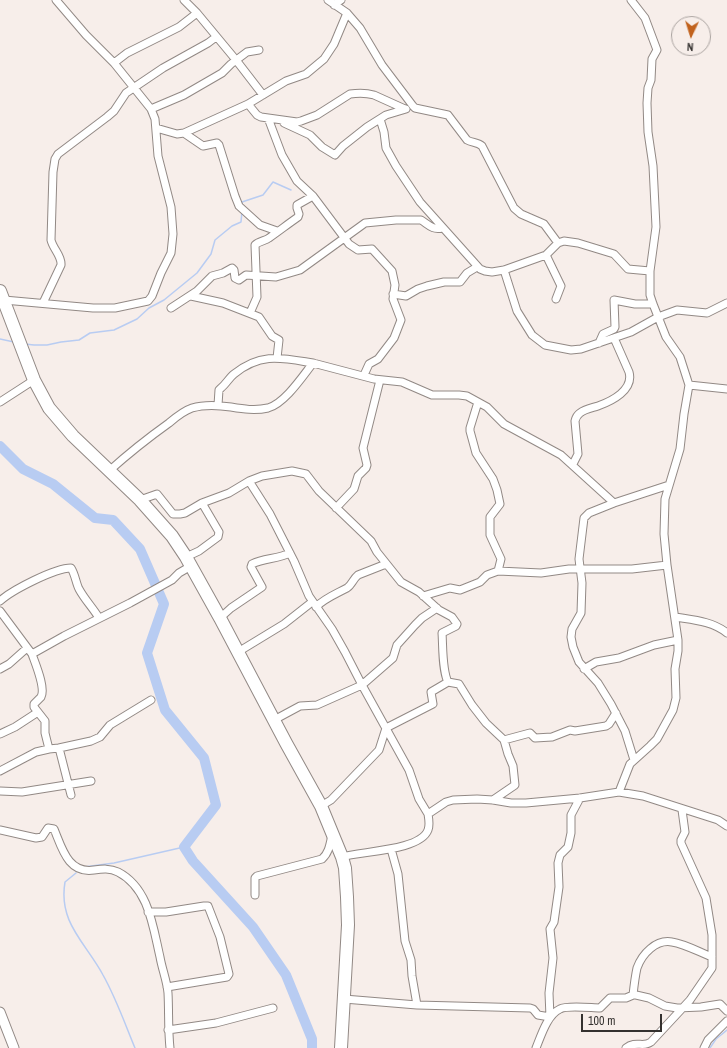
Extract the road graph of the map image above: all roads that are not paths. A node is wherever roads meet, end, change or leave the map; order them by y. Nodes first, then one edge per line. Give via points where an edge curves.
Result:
1 (56, 0) edge
2 (184, 0) edge
3 (328, 0) edge
4 (341, 0) edge
5 (631, 0) edge
6 (334, 5) junction
7 (197, 13) junction
8 (347, 13) junction
9 (216, 37) junction
10 (259, 50) dead end
11 (236, 60) junction
12 (114, 63) junction
13 (134, 87) junction
14 (263, 95) junction
15 (248, 104) junction
16 (413, 106) junction
17 (151, 109) junction
18 (405, 109) junction
19 (268, 118) junction
20 (276, 119) junction
21 (380, 119) junction
22 (156, 128) junction
23 (184, 133) junction
24 (312, 196) junction
25 (442, 228) junction
26 (277, 231) junction
27 (344, 238) junction
28 (558, 243) junction
29 (546, 255) junction
30 (477, 267) junction
31 (504, 270) junction
32 (650, 271) junction
33 (257, 276) junction
34 (393, 294) junction
35 (2, 296) edge
36 (191, 296) junction
37 (556, 300) dead end
38 (43, 303) junction
39 (727, 303) edge
40 (653, 304) junction
41 (171, 308) dead end
42 (250, 313) junction
43 (658, 318) junction
44 (614, 338) junction
45 (599, 343) junction
46 (278, 358) junction
47 (313, 363) junction
48 (364, 376) junction
49 (34, 380) junction
50 (380, 380) junction
51 (689, 385) junction
52 (727, 389) edge
53 (0, 402) edge
54 (478, 402) junction
55 (218, 405) junction
56 (573, 464) junction
57 (109, 471) junction
58 (249, 481) junction
59 (669, 485) junction
60 (140, 500) junction
61 (202, 503) junction
62 (614, 503) junction
63 (336, 508) junction
64 (290, 553) junction
65 (189, 562) junction
66 (386, 564) junction
67 (667, 565) junction
68 (580, 570) junction
69 (498, 571) junction
70 (423, 596) junction
71 (0, 601) edge
72 (314, 604) junction
73 (438, 608) junction
74 (0, 611) edge
75 (99, 618) junction
76 (220, 618) junction
77 (675, 618) junction
78 (727, 633) edge
79 (678, 640) junction
80 (29, 651) junction
81 (238, 652) junction
82 (0, 668) edge
83 (584, 669) junction
84 (448, 682) junction
85 (362, 686) junction
86 (151, 700) dead end
87 (38, 712) junction
88 (616, 713) junction
89 (274, 720) junction
90 (386, 728) junction
91 (0, 734) edge
92 (504, 740) junction
93 (59, 748) junction
94 (49, 749) junction
95 (634, 760) junction
96 (0, 771) edge
97 (92, 781) dead end
98 (69, 785) junction
99 (0, 792) edge
100 (619, 792) junction
101 (71, 795) dead end
102 (580, 798) junction
103 (493, 800) junction
104 (321, 806) junction
105 (682, 810) junction
106 (428, 814) junction
107 (727, 826) edge
108 (0, 830) edge
109 (332, 833) junction
110 (391, 849) junction
111 (342, 857) junction
112 (255, 895) dead end
113 (148, 912) junction
114 (712, 957) junction
115 (167, 987) junction
116 (633, 995) junction
117 (344, 999) junction
118 (417, 1005) junction
119 (273, 1008) dead end
120 (683, 1008) junction
121 (727, 1011) edge
122 (0, 1012) edge
123 (550, 1017) junction
124 (727, 1021) edge
125 (168, 1030) junction
126 (708, 1040) junction
127 (14, 1048) edge
128 (170, 1048) edge
129 (341, 1048) edge
130 (536, 1048) edge
131 (626, 1048) edge
132 (704, 1048) edge
133 (714, 1048) edge

1 - 12 street
2 - 7 street
3 - 6 street
4 - 6 street
5 - 32 street via 645,18 657,50 652,59 647,103 656,227
6 - 8 street
7 - 9 street
7 - 12 street via 180,27 127,53
8 - 14 street via 337,40 324,59 306,74 286,81
8 - 16 street
9 - 11 street
9 - 13 street
10 - 11 street via 246,52
11 - 14 street
11 - 17 street via 222,73 184,95
12 - 13 street
13 - 17 street
13 - 38 street via 122,98 114,111 55,159 51,240 61,265
14 - 15 street
15 - 19 street via 258,115
15 - 23 street
16 - 18 street
16 - 28 street via 448,116 467,140 482,146 514,208 520,214 544,224
17 - 22 street
18 - 20 street via 374,95 354,93 318,115 301,121
18 - 21 street
19 - 20 street
19 - 24 street via 289,170
20 - 21 street via 310,135 322,147 336,155 343,146
21 - 25 street via 386,148 396,166 420,202
22 - 23 street via 177,134
22 - 38 street via 158,156 169,198 173,234 172,253 152,296 148,301 115,308
23 - 26 street via 204,146 217,143 219,145 242,208 260,225
24 - 26 street via 297,206 298,217
24 - 27 street
25 - 27 street via 434,229 421,220 367,222
25 - 30 street
26 - 33 street via 255,245
27 - 33 street via 291,274 276,277
27 - 34 street via 356,249 372,249 391,269 395,285
28 - 29 street
28 - 32 street via 574,242 608,251 628,269
29 - 31 street
29 - 37 street via 561,286
30 - 31 street via 492,272
30 - 34 street via 467,273 460,282 427,286 406,296
31 - 45 street via 518,310 534,337 545,345 570,350
32 - 40 street
33 - 36 street via 246,275 239,280 235,278 232,268 212,276
33 - 42 street via 257,297
34 - 48 street via 400,324 394,338 378,359 369,364
35 - 38 street
35 - 49 highway
36 - 41 street
36 - 42 street via 223,303
39 - 43 street via 707,313 679,310
40 - 43 street
40 - 45 street via 632,304 614,300 614,329 604,334
42 - 46 street via 261,319 272,336 279,340
43 - 44 street
43 - 51 street via 680,357
44 - 45 street
44 - 56 street via 630,375 628,385 610,401 576,416 578,454
46 - 47 street
46 - 55 street via 265,359 235,374 219,390
47 - 48 street
47 - 55 street via 286,396 272,406 248,409
48 - 50 street
49 - 53 street
49 - 57 highway via 53,413
50 - 54 street via 402,382 432,395 463,395
50 - 63 street via 363,448 366,468 358,476 354,489
51 - 52 street
51 - 59 street via 681,443
54 - 56 street via 504,424
54 - 69 street via 470,431 476,453 491,475 500,504 490,517 490,534 501,559
55 - 57 street via 199,406 183,412
56 - 62 street
57 - 60 highway
58 - 61 street via 229,493
58 - 63 street via 292,471 304,473
58 - 64 street
59 - 62 street
59 - 67 street via 665,499 664,525
60 - 61 street via 157,494 175,514 185,513
60 - 65 highway via 165,527
61 - 65 street via 219,532 218,537
62 - 68 street via 589,513 584,518
63 - 66 street via 371,541
64 - 72 street via 304,588
64 - 76 street via 252,564 251,568 262,587
65 - 75 street via 163,584
65 - 76 highway
66 - 70 street via 401,582
66 - 72 street via 358,575 349,587
67 - 68 street
67 - 77 street
68 - 69 street via 541,573
68 - 83 street via 581,613 572,629 571,637 575,655
69 - 70 street via 460,590 450,588
70 - 73 street
71 - 75 street via 35,580 71,568 78,588
72 - 81 street
72 - 85 street via 332,629
73 - 84 street via 452,617 457,624 442,633
73 - 85 street via 415,625 397,645 393,658
74 - 80 street
75 - 80 street
76 - 81 highway
77 - 78 street via 710,623
77 - 79 street
79 - 83 street via 654,645 615,659 596,662
79 - 95 street via 674,710 657,739
80 - 82 street
80 - 87 street via 41,686 41,697 34,704
81 - 89 highway
83 - 88 street via 598,683
84 - 90 street via 431,692 433,704
84 - 92 street via 459,684 486,723
85 - 89 street via 317,705 300,706
85 - 90 street
86 - 93 street via 110,725 100,737
87 - 91 street
87 - 94 street via 44,721
88 - 92 street via 606,726 570,730 549,737 535,738 530,733
88 - 95 street
89 - 104 highway
90 - 104 street via 379,750 331,800
90 - 106 street via 409,770 419,799
92 - 103 street via 513,766 515,783
93 - 94 street
93 - 98 street
94 - 96 street via 36,752
95 - 100 street via 627,769
97 - 98 street
98 - 99 street via 20,792
98 - 101 street
100 - 102 street
100 - 105 street via 642,796
102 - 103 street via 526,803
102 - 123 street via 571,815 568,847 560,855 558,863 559,887 554,922 550,929 553,958 549,993
103 - 106 street via 450,801
104 - 109 highway
105 - 107 street via 718,820
105 - 114 street via 685,832 681,843 706,898 712,931
106 - 110 street via 429,828 424,836
108 - 113 street via 36,838 42,837 48,828 52,828 67,859 74,866 85,871 110,869 118,872 135,885 146,903
109 - 111 highway
109 - 112 street via 329,850 322,859 259,874 255,878
110 - 111 street
110 - 118 street via 398,874 405,941 411,960
111 - 117 highway via 348,914
113 - 115 street
113 - 115 street via 208,906 222,944 228,976
114 - 116 street via 673,942 655,945 638,966
114 - 120 street via 711,970
115 - 125 street
116 - 120 street via 649,998 665,1006
116 - 123 street via 626,998 610,998 600,1008 561,1008
117 - 118 street
117 - 129 highway
118 - 123 street via 530,1008 538,1015
119 - 125 street via 216,1023
120 - 121 street via 720,1004
120 - 131 street via 650,1043 632,1044
122 - 127 main road
123 - 130 street
124 - 126 street
125 - 128 street
126 - 132 street
126 - 133 street

